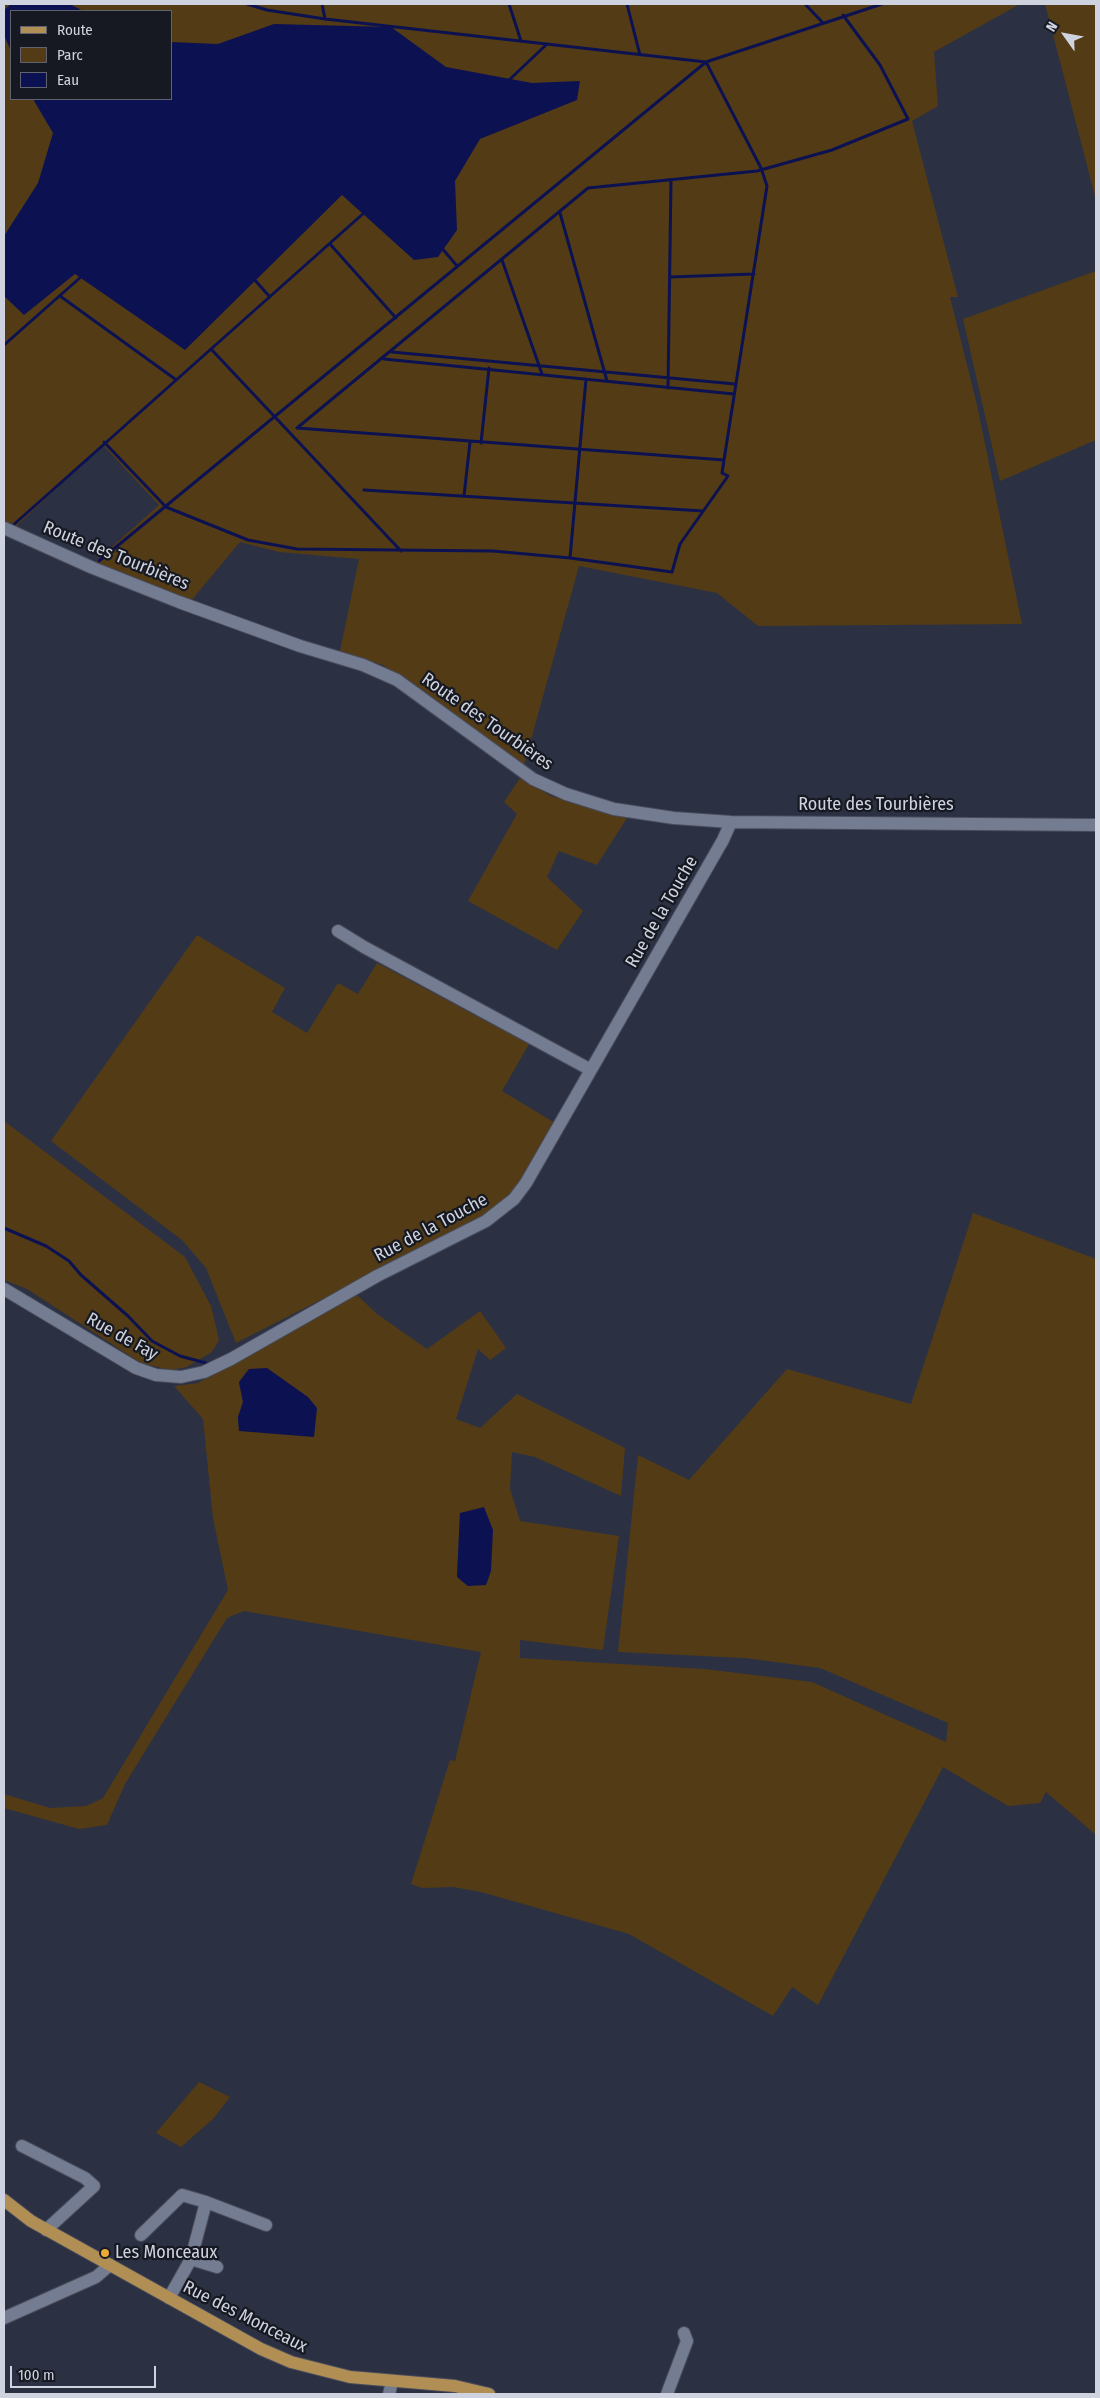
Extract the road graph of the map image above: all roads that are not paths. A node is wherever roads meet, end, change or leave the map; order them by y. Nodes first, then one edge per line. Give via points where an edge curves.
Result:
1 (4, 528) edge
2 (731, 822) junction
3 (1096, 825) edge
4 (338, 931) dead end
5 (590, 1070) junction
6 (4, 1290) edge
7 (231, 1359) joint
8 (22, 2146) dead end
9 (4, 2200) edge
10 (206, 2202) junction
11 (266, 2224) dead end
12 (46, 2230) junction
13 (141, 2235) dead end
14 (191, 2259) junction
15 (110, 2265) junction
16 (217, 2267) dead end
17 (169, 2298) junction
18 (4, 2318) edge
19 (684, 2333) dead end
20 (390, 2388) edge
21 (489, 2394) edge
22 (667, 2394) edge

1 - 2 street, Route des Tourbières via 179,602 363,665 396,680 533,779 566,794 614,809
2 - 3 street, Route des Tourbières
2 - 5 street, Rue de la Touche
4 - 5 street
5 - 7 street, Rue de la Touche via 526,1183 500,1211
6 - 7 street, Rue de Fay via 148,1373 168,1378 187,1376
8 - 12 street via 85,2178 94,2186
9 - 12 main road, Rue des Monceaux
10 - 11 street
10 - 13 street via 182,2195
10 - 14 street
12 - 15 main road, Rue des Monceaux
14 - 16 street
14 - 17 street
15 - 17 main road, Rue des Monceaux
15 - 18 street via 96,2277
17 - 20 main road, Rue des Monceaux via 291,2362
19 - 22 street via 687,2341
20 - 21 main road, Rue des Monceaux via 455,2386

